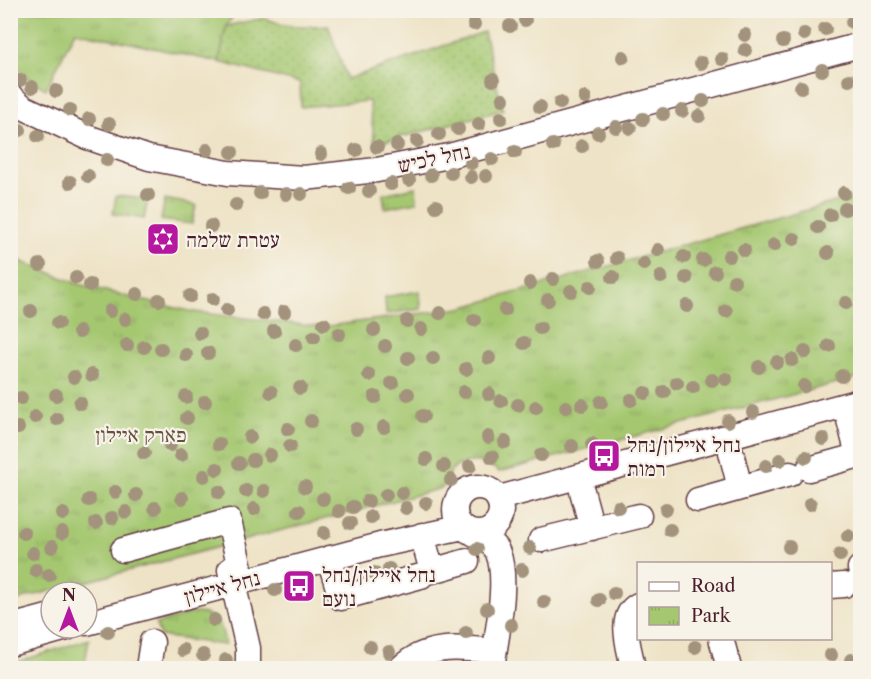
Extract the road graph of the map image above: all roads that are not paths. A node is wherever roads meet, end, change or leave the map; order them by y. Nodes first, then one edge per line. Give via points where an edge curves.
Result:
1 (861, 45) edge
2 (10, 96) edge
3 (857, 412) edge
4 (731, 452) junction
5 (859, 455) edge
6 (740, 488) junction
7 (582, 491) junction
8 (698, 500) dead end
9 (500, 505) junction
10 (639, 516) dead end
11 (464, 524) junction
12 (592, 528) junction
13 (422, 536) junction
14 (541, 540) dead end
15 (123, 550) dead end
16 (329, 558) junction
17 (467, 561) dead end
18 (237, 576) junction
19 (421, 576) dead end
20 (99, 605) edge
21 (637, 606) edge
22 (99, 618) edge
23 (39, 619) edge
24 (10, 627) edge
25 (39, 636) edge
26 (152, 642) dead end
27 (10, 644) edge
28 (493, 660) edge
29 (148, 669) edge
30 (248, 669) edge
31 (401, 669) edge
32 (633, 669) edge

1 - 2 street, נחל לכיש via 449,156 377,170 304,178 228,173 149,158 87,137 23,107
3 - 4 street
3 - 5 street
3 - 9 street
4 - 6 street
4 - 7 street
5 - 6 street
6 - 8 street
7 - 9 street
7 - 12 street
9 - 11 street via 497,524 492,529 486,532
9 - 11 street via 490,489 468,489 458,498
10 - 12 street
11 - 13 street, נחל איילון
11 - 18 street, נחל איילון
11 - 28 street via 498,552 501,599
12 - 14 street
13 - 16 street, נחל איילון
13 - 17 street via 432,571
15 - 18 street via 229,521
16 - 18 street, נחל איילון
16 - 19 street via 341,598
18 - 20 street, נחל איילון
18 - 22 street, נחל איילון
18 - 30 street
21 - 32 street via 625,624
23 - 24 street
25 - 27 street
26 - 29 street
28 - 31 street via 456,648 432,650 418,655

